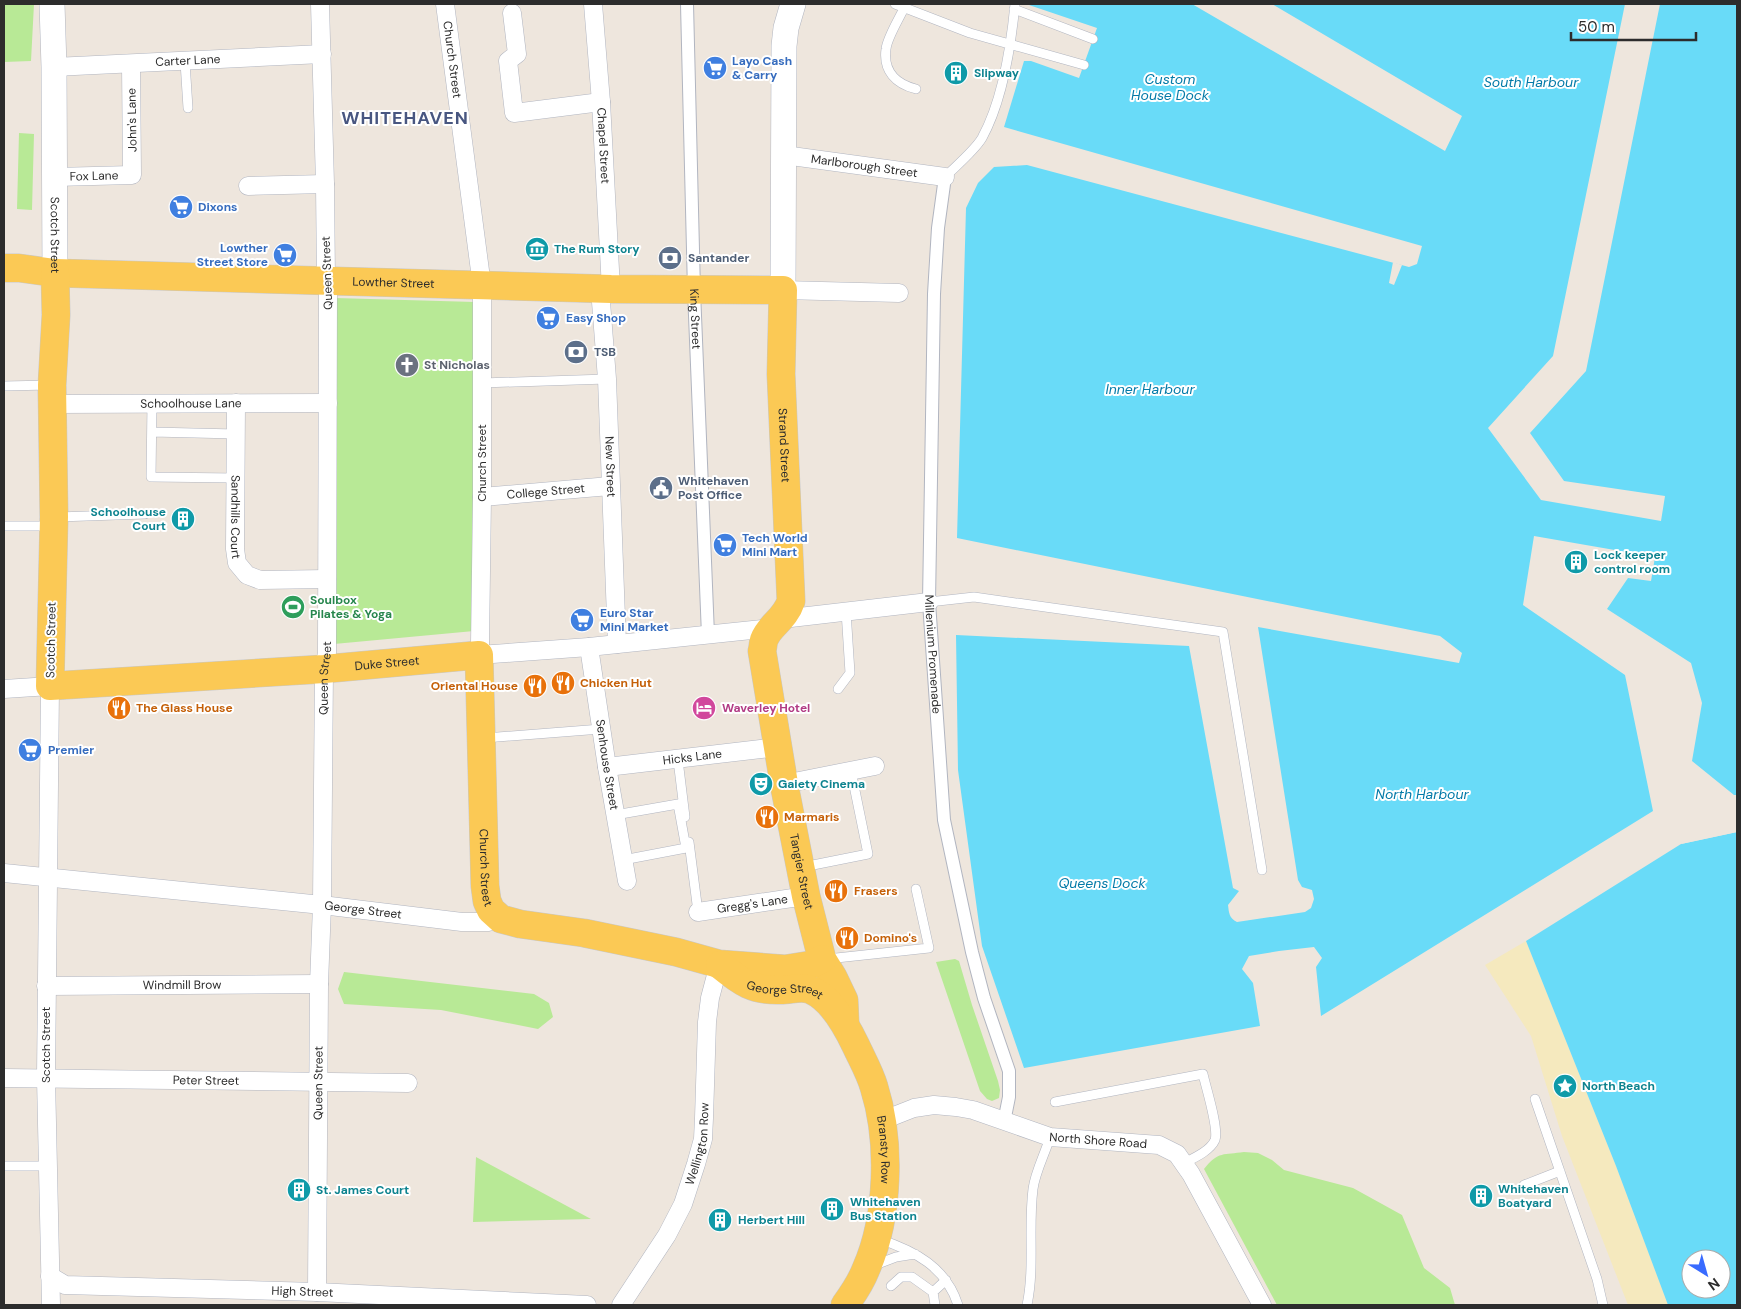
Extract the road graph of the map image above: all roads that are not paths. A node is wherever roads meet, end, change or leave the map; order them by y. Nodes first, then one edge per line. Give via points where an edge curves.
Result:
1 (52, 4) edge
2 (320, 4) edge
3 (445, 4) edge
4 (593, 4) edge
5 (687, 4) edge
6 (793, 4) edge
7 (898, 5) edge
8 (1014, 6) edge
9 (512, 13) dead end
10 (1093, 39) dead end
11 (1011, 44) junction
12 (322, 54) junction
13 (185, 62) junction
14 (131, 64) junction
15 (1084, 65) dead end
16 (54, 67) junction
17 (916, 89) dead end
18 (601, 102) junction
19 (188, 108) dead end
20 (784, 155) junction
21 (132, 175) joint
22 (55, 177) junction
23 (945, 177) junction
24 (326, 184) junction
25 (248, 186) dead end
26 (4, 268) edge
27 (55, 273) junction
28 (326, 280) junction
29 (482, 286) junction
30 (606, 289) junction
31 (694, 290) junction
32 (782, 290) junction
33 (899, 293) dead end
34 (607, 379) junction
35 (482, 383) junction
36 (4, 386) edge
37 (52, 394) junction
38 (236, 403) junction
39 (152, 404) junction
40 (328, 404) junction
41 (152, 432) junction
42 (236, 434) junction
43 (236, 478) junction
44 (610, 486) junction
45 (482, 498) junction
46 (145, 514) dead end
47 (54, 521) junction
48 (4, 526) edge
49 (327, 579) junction
50 (929, 602) junction
51 (846, 611) junction
52 (781, 616) junction
53 (708, 635) junction
54 (617, 644) junction
55 (589, 647) junction
56 (479, 655) junction
57 (324, 669) junction
58 (50, 686) junction
59 (4, 689) edge
60 (838, 689) dead end
61 (601, 728) junction
62 (480, 738) junction
63 (778, 747) junction
64 (678, 760) junction
65 (876, 766) dead end
66 (607, 767) junction
67 (851, 771) junction
68 (784, 784) junction
69 (615, 815) junction
70 (623, 860) junction
71 (800, 868) junction
72 (1262, 870) dead end
73 (4, 873) edge
74 (48, 878) junction
75 (627, 880) dead end
76 (916, 889) dead end
77 (806, 896) junction
78 (322, 905) junction
79 (698, 912) joint
80 (501, 919) junction
81 (822, 959) junction
82 (719, 964) junction
83 (319, 984) junction
84 (46, 986) junction
85 (811, 990) junction
86 (845, 1023) junction
87 (4, 1078) edge
88 (46, 1078) junction
89 (319, 1081) junction
90 (408, 1084) dead end
91 (1535, 1099) dead end
92 (1055, 1102) dead end
93 (882, 1120) junction
94 (1004, 1122) junction
95 (1050, 1138) junction
96 (1184, 1163) junction
97 (4, 1166) edge
98 (48, 1166) junction
99 (1560, 1171) junction
100 (1524, 1185) dead end
101 (876, 1238) junction
102 (915, 1254) junction
103 (867, 1268) junction
104 (50, 1276) junction
105 (946, 1280) junction
106 (891, 1286) dead end
107 (317, 1292) junction
108 (933, 1292) junction
109 (51, 1305) edge
110 (586, 1305) edge
111 (621, 1305) edge
112 (845, 1305) edge
113 (936, 1305) edge
114 (958, 1305) edge
115 (1027, 1305) edge
116 (1262, 1305) edge
117 (1603, 1305) edge

1 - 16 main road, Scotch Street
2 - 12 street, Queen Street
3 - 29 street, Church Street
4 - 18 street, Chapel Street
5 - 31 street, King Street
6 - 20 main road via 784,46
7 - 11 lane via 970,33
7 - 17 lane via 886,48 887,64 893,78 903,86
8 - 10 lane
8 - 11 lane
9 - 18 street via 518,54 508,61 514,113
11 - 15 lane
11 - 23 lane via 993,114 981,139
12 - 13 street, Carter Lane
12 - 24 street, Queen Street
13 - 14 street, Carter Lane
13 - 19 lane
14 - 16 street, Carter Lane
14 - 21 street, John's Lane
16 - 22 main road, Scotch Street
18 - 30 street, Chapel Street
20 - 23 street, Marlborough Street
20 - 32 main road
21 - 22 street, Fox Lane
22 - 27 main road, Scotch Street
23 - 50 street, Millenium Promenade via 934,294
24 - 25 street
24 - 28 street, Queen Street
26 - 27 main road, Lowther Street
27 - 28 main road, Lowther Street
27 - 37 main road, Scotch Street
28 - 29 main road, Lowther Street
28 - 40 street, Queen Street
29 - 30 main road, Lowther Street
29 - 35 street, Church Street
30 - 31 main road, Lowther Street
30 - 34 street, New Street
31 - 32 main road, Lowther Street
31 - 53 street, King Street
32 - 33 street
32 - 52 main road, Strand Street
34 - 35 lane
34 - 44 street, New Street
35 - 45 street, Church Street
36 - 37 lane
37 - 39 street, Schoolhouse Lane
37 - 47 main road, Scotch Street
38 - 39 street, Schoolhouse Lane
38 - 40 street, Schoolhouse Lane
38 - 42 street, Sandhills Court
39 - 41 lane
40 - 49 street, Queen Street
41 - 42 lane
41 - 43 lane via 151,477
42 - 43 street, Sandhills Court
43 - 49 street, Sandhills Court via 235,549 237,563 247,575 260,580
44 - 45 street, College Street
44 - 54 street, New Street
45 - 56 street, Church Street
46 - 47 lane
47 - 48 lane
47 - 58 main road, Scotch Street
49 - 57 street, Queen Street
50 - 51 street, Duke Street
50 - 72 lane via 974,597 1223,632
50 - 94 street, Millenium Promenade via 944,820 984,998 1010,1071
51 - 52 street, Duke Street
51 - 60 lane via 850,673
52 - 53 street, Duke Street
52 - 63 main road, Tangier Street via 764,638 762,651
53 - 54 street, Duke Street
54 - 55 street, Duke Street
55 - 56 street, Duke Street
55 - 61 street, Senhouse Street
56 - 57 main road, Duke Street
56 - 62 main road, Church Street
57 - 58 main road, Duke Street
57 - 78 street, Queen Street
58 - 59 street, Duke Street
58 - 74 street, Scotch Street
61 - 62 lane
61 - 66 street, Senhouse Street
62 - 80 main road, Church Street via 484,886 486,901
63 - 64 street, Hicks Lane
63 - 68 main road, Tangier Street
64 - 66 street, Hicks Lane
64 - 79 lane
65 - 67 street
66 - 69 street, Senhouse Street
67 - 68 street
67 - 71 lane via 868,854
68 - 71 main road, Tangier Street
69 - 70 street, Senhouse Street
69 - 70 lane via 678,804 686,848
70 - 75 street, Senhouse Street
71 - 77 main road, Tangier Street
73 - 74 street, George Street
74 - 78 street, George Street
74 - 84 street, Scotch Street
76 - 81 lane via 929,948
77 - 79 street, Gregg's Lane
77 - 81 main road, Tangier Street
78 - 80 street, George Street via 462,922
78 - 83 street, Queen Street
80 - 82 main road, George Street via 584,933
81 - 82 main road, George Street via 810,966 785,968
81 - 85 main road
81 - 86 main road, Tangier Street via 844,1000
82 - 85 main road, George Street via 741,982 764,990
82 - 111 street, Wellington Row via 707,1022 703,1139 696,1164 683,1204 667,1235
83 - 84 street, Windmill Brow
83 - 89 street, Queen Street
84 - 88 street, Scotch Street
85 - 86 main road, George Street via 824,999
86 - 93 main road, Bransty Row via 875,1088
87 - 88 street, Peter Street
88 - 89 street, Peter Street
88 - 98 street, Scotch Street
89 - 90 street, Peter Street
89 - 107 street, Queen Street
91 - 99 lane
92 - 96 lane via 1203,1074 1216,1129 1214,1141 1206,1150
93 - 94 street, North Shore Road via 914,1108 934,1105 973,1110
93 - 101 main road, Bransty Row via 884,1193
94 - 95 street, North Shore Road
95 - 96 street, North Shore Road via 1159,1145 1177,1154
95 - 115 lane via 1033,1186 1030,1221 1032,1275
96 - 116 street, North Shore Road
97 - 98 lane
98 - 104 street, Scotch Street
99 - 100 lane
99 - 117 lane
101 - 102 lane
101 - 103 main road, Bransty Row
102 - 103 lane
102 - 105 lane
103 - 112 main road, Bransty Row
104 - 107 street, High Street via 65,1285
104 - 109 street, Scotch Street
105 - 108 lane
105 - 114 lane
106 - 108 lane via 900,1277 912,1277
107 - 110 street, High Street
108 - 113 lane

